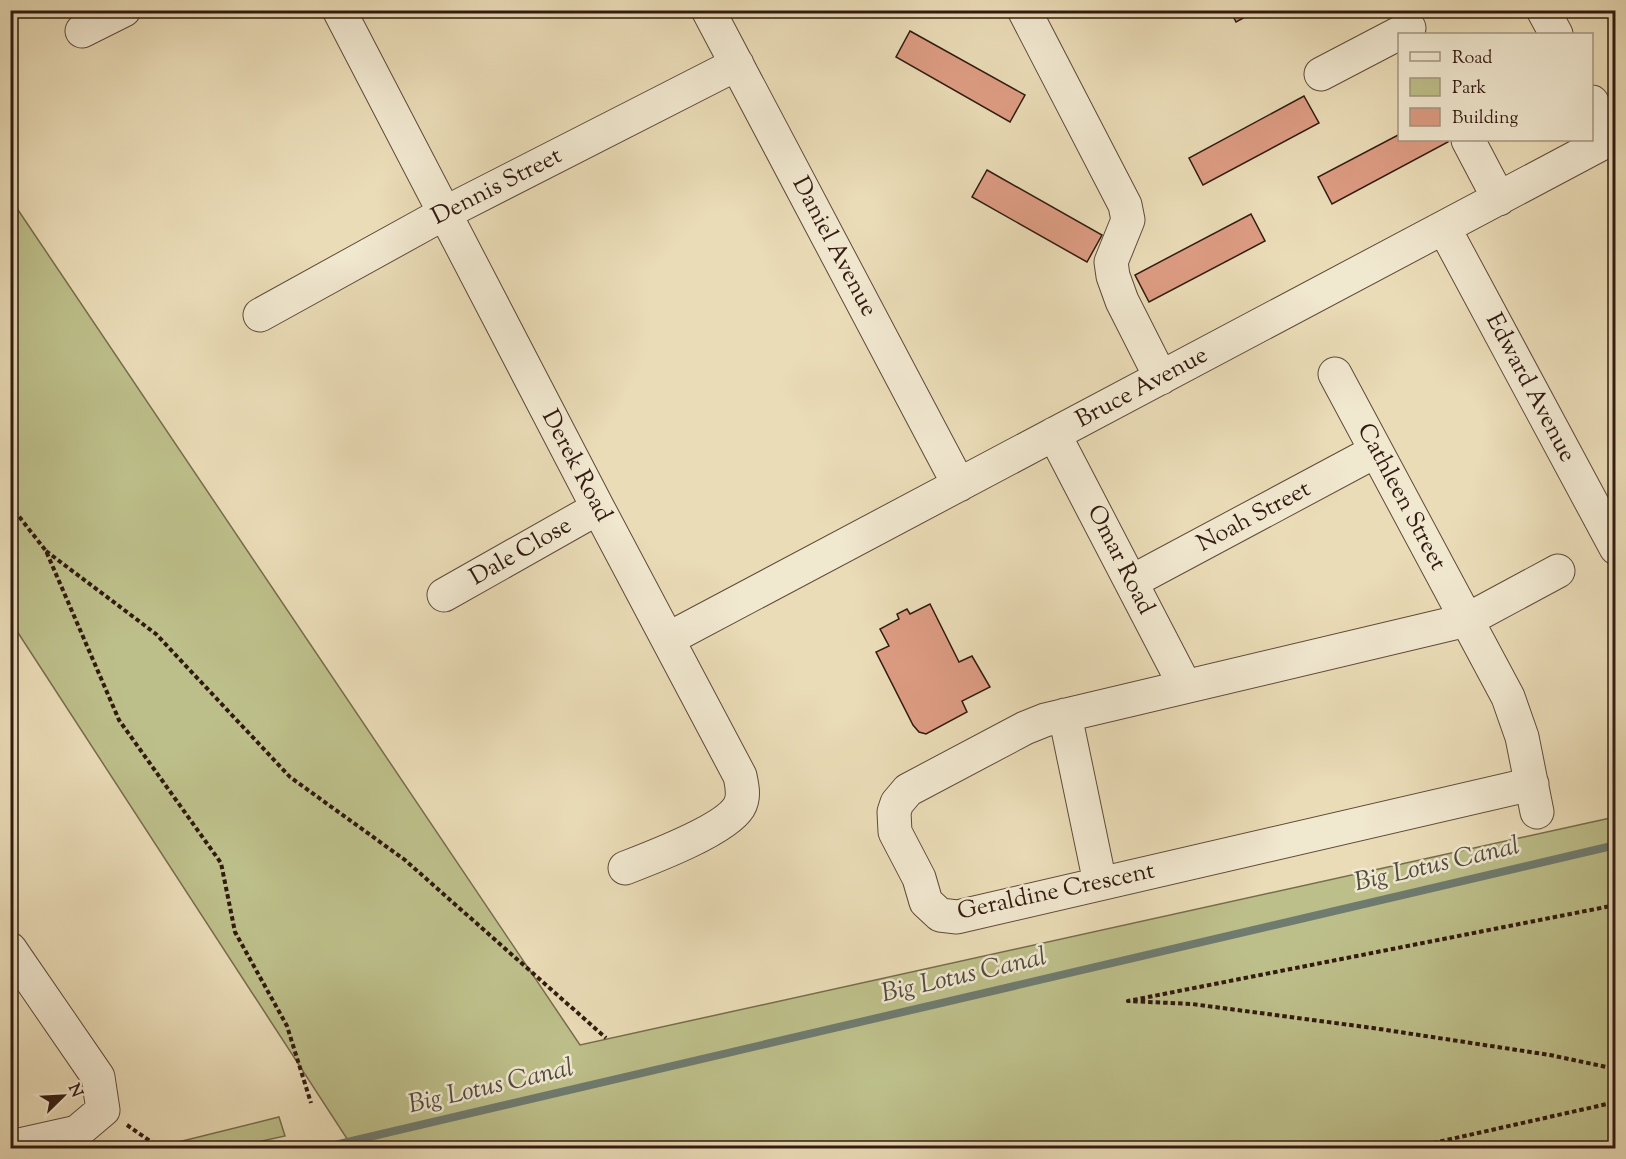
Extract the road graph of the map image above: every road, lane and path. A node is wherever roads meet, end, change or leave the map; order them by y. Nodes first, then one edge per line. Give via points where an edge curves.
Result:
1 (124, 10) edge
2 (339, 10) edge
3 (708, 10) edge
4 (1023, 10) edge
5 (1543, 10) edge
6 (1408, 24) edge
7 (82, 31) dead end
8 (1555, 33) edge
9 (737, 64) junction
10 (1321, 74) dead end
11 (1593, 104) edge
12 (1613, 138) edge
13 (1469, 141) edge
14 (1500, 199) junction
15 (443, 214) junction
16 (1444, 228) junction
17 (260, 315) dead end
18 (1335, 374) dead end
19 (1161, 378) junction
20 (1054, 434) junction
21 (1376, 451) junction
22 (959, 485) junction
23 (10, 505) edge
24 (598, 508) junction
25 (1616, 548) edge
26 (46, 551) junction
27 (1558, 571) dead end
28 (1131, 582) junction
29 (444, 595) dead end
30 (1467, 620) junction
31 (668, 639) junction
32 (1185, 686) junction
33 (1065, 715) junction
34 (625, 868) dead end
35 (1100, 883) junction
36 (1616, 905) edge
37 (10, 949) edge
38 (606, 1038) dead end
39 (1616, 1069) edge
40 (1616, 1102) edge
41 (310, 1103) dead end
42 (125, 1123) dead end
43 (10, 1147) edge
44 (160, 1149) edge
45 (1411, 1149) edge

1 - 7 street
2 - 15 street, Derek Road
3 - 9 street, Daniel Avenue
4 - 19 street via 1125,205 1128,220 1111,262 1113,276
5 - 8 street
6 - 10 street
9 - 15 street, Dennis Street
9 - 22 street, Daniel Avenue
11 - 12 street
12 - 14 street, Bruce Avenue
13 - 14 street
14 - 16 street, Bruce Avenue
15 - 17 street, Dennis Street
15 - 24 street, Derek Road
16 - 19 street, Bruce Avenue
16 - 25 street, Edward Avenue
18 - 21 street, Cathleen Street
19 - 20 street, Bruce Avenue
20 - 22 street, Bruce Avenue
20 - 28 street, Omar Road
21 - 28 street, Noah Street
21 - 30 street, Cathleen Street
22 - 31 street, Bruce Avenue
23 - 26 path
24 - 29 street, Dale Close
24 - 31 street, Derek Road
26 - 38 path via 156,634 290,777 405,860
26 - 41 path via 119,720 221,863 235,932 287,1026
27 - 30 street, Geraldine Crescent
28 - 32 street, Omar Road
30 - 32 street, Geraldine Crescent
30 - 35 street, Geraldine Crescent via 1516,716 1535,798
31 - 34 street, Derek Road via 733,760 744,792 739,808 724,820 669,851
32 - 33 street, Geraldine Crescent
33 - 35 street
33 - 35 street, Geraldine Crescent via 1025,728 908,790 897,802 895,832 919,878 926,902 948,917
36 - 39 path via 1128,1001 1192,1004 1373,1028
37 - 43 street via 98,1077 104,1110 77,1132
40 - 45 path
42 - 44 path

